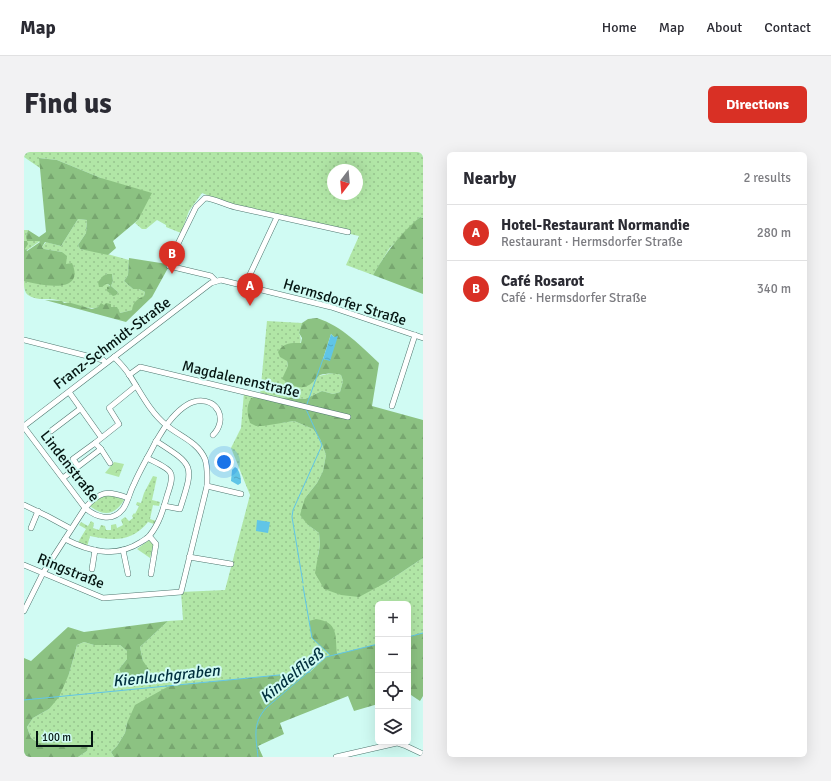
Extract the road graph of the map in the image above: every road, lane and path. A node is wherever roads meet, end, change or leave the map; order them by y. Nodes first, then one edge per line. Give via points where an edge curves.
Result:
1 (277, 217) junction
2 (348, 232) dead end
3 (216, 281) junction
4 (245, 285) junction
5 (415, 335) junction
6 (423, 338) edge
7 (24, 340) edge
8 (114, 357) junction
9 (106, 363) junction
10 (129, 374) junction
11 (136, 386) junction
12 (69, 392) junction
13 (392, 406) dead end
14 (80, 409) junction
15 (348, 417) dead end
16 (166, 425) junction
17 (24, 426) edge
18 (51, 431) dead end
19 (213, 434) dead end
20 (101, 437) junction
21 (156, 442) junction
22 (95, 443) junction
23 (100, 450) junction
24 (147, 458) junction
25 (110, 463) dead end
26 (78, 466) junction
27 (63, 478) junction
28 (206, 486) junction
29 (241, 494) dead end
30 (128, 498) junction
31 (24, 505) edge
32 (164, 506) junction
33 (85, 508) junction
34 (38, 511) junction
35 (31, 528) dead end
36 (71, 529) junction
37 (150, 537) junction
38 (65, 539) junction
39 (95, 550) junction
40 (124, 550) junction
41 (189, 557) junction
42 (231, 564) dead end
43 (24, 565) edge
44 (92, 569) dead end
45 (43, 573) junction
46 (128, 574) dead end
47 (151, 574) dead end
48 (24, 611) edge
49 (423, 754) edge
50 (336, 757) edge

1 - 2 street
1 - 3 street, Hermsdorfer Straße via 205,198 196,207 169,266 211,276
1 - 4 street
3 - 4 street, Hermsdorfer Straße
3 - 8 street, Franz-Schmidt-Straße
4 - 5 street, Hermsdorfer Straße via 331,307
5 - 6 street, Hermsdorfer Straße
5 - 13 street
7 - 9 street via 103,360
8 - 9 street, Franz-Schmidt-Straße
8 - 10 street
9 - 12 street, Franz-Schmidt-Straße
10 - 11 street
10 - 15 street, Magdalenenstraße via 140,367
11 - 16 street via 152,412
11 - 20 street via 109,408 119,424
12 - 14 street
12 - 17 street, Franz-Schmidt-Straße
14 - 18 street
14 - 20 street
16 - 19 street, Lindenstraße via 188,404 197,401 209,403 216,408 221,422
16 - 21 street, Lindenstraße
16 - 28 street via 199,449 205,459
17 - 27 street, Lindenstraße
20 - 22 street
21 - 24 street, Lindenstraße
21 - 32 street via 182,458 190,478 180,509
22 - 23 street
22 - 26 street via 73,460
23 - 25 street
23 - 26 street
24 - 30 street, Lindenstraße
24 - 32 street via 169,470 171,474
26 - 27 street
27 - 33 street, Lindenstraße
28 - 29 street
28 - 41 street
30 - 33 street via 115,493 105,493 92,500
30 - 33 street, Lindenstraße via 122,509 113,515 99,516
31 - 34 street
32 - 37 street
33 - 36 street
34 - 35 street
34 - 36 street
36 - 38 street
37 - 40 street
37 - 47 street via 156,544
38 - 39 street
38 - 45 street
39 - 40 street
39 - 44 street
40 - 46 street
41 - 42 street
41 - 45 street, Ringstraße via 181,592 103,598
43 - 45 street, Ringstraße
45 - 48 street
49 - 50 street via 397,743

